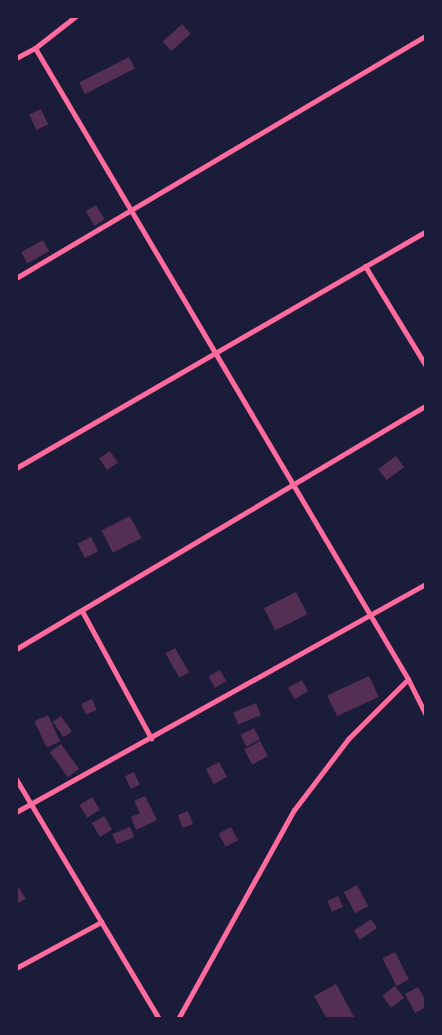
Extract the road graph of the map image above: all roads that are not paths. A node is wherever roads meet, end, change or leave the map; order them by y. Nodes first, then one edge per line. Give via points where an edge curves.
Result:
1 (76, 16) edge
2 (426, 36) edge
3 (35, 48) junction
4 (16, 58) edge
5 (130, 210) junction
6 (426, 231) edge
7 (365, 266) junction
8 (16, 278) edge
9 (215, 353) junction
10 (426, 366) edge
11 (426, 406) edge
12 (16, 468) edge
13 (292, 484) junction
14 (426, 584) edge
15 (82, 611) junction
16 (371, 616) junction
17 (16, 649) edge
18 (408, 679) junction
19 (426, 715) edge
20 (151, 738) junction
21 (16, 780) edge
22 (31, 804) junction
23 (16, 812) edge
24 (101, 922) junction
25 (16, 968) edge
26 (159, 1019) edge
27 (178, 1019) edge

1 - 3 street
2 - 5 street
3 - 4 street
3 - 5 street
5 - 8 street
5 - 9 street
6 - 7 street
7 - 9 street
7 - 10 street
9 - 12 street
9 - 13 street
11 - 13 street
13 - 15 street
13 - 16 street
14 - 16 street
15 - 17 street
15 - 20 street
16 - 18 street
16 - 20 street
18 - 19 street
18 - 27 street via 348,739 294,810
20 - 22 street
21 - 22 street
22 - 23 street
22 - 24 street
24 - 25 street
24 - 26 street

